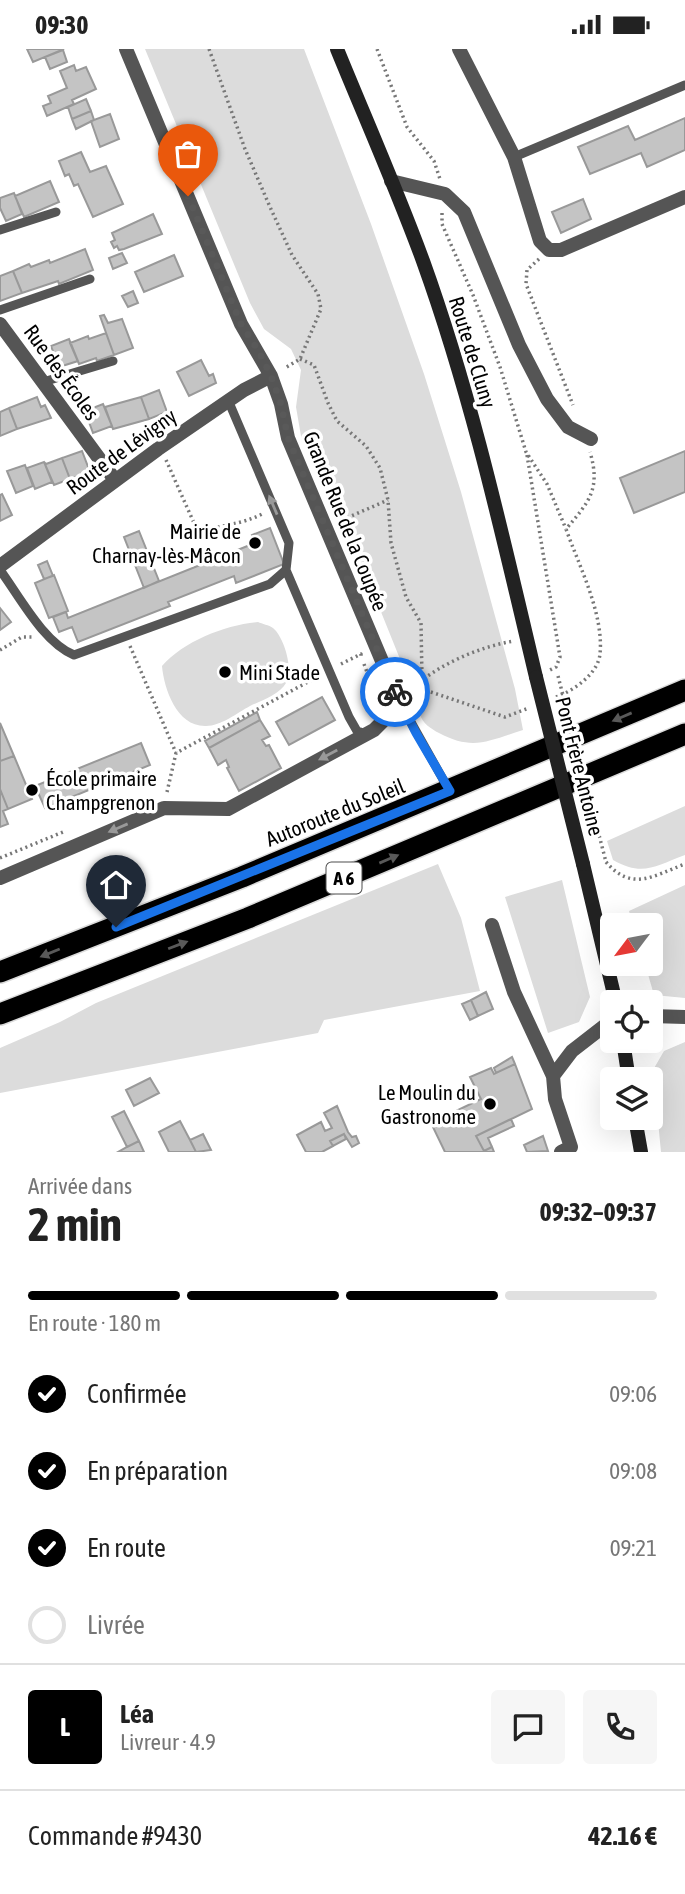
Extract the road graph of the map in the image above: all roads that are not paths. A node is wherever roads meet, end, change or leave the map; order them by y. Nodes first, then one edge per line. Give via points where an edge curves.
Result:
1 (126, 49) edge
2 (337, 49) edge
3 (459, 49) edge
4 (685, 85) edge
5 (514, 157) junction
6 (391, 181) junction
7 (685, 197) edge
8 (56, 212) dead end
9 (0, 230) edge
10 (90, 279) dead end
11 (0, 310) edge
12 (0, 324) edge
13 (113, 361) dead end
14 (271, 376) junction
15 (43, 382) junction
16 (228, 400) junction
17 (588, 437) road end
18 (115, 480) junction
19 (0, 568) edge
20 (286, 570) junction
21 (536, 677) joint
22 (685, 690) edge
23 (398, 699) junction
24 (367, 734) junction
25 (685, 734) edge
26 (450, 791) junction
27 (0, 878) edge
28 (492, 925) dead end
29 (0, 972) edge
30 (613, 990) edge
31 (0, 1014) edge
32 (663, 1016) edge
33 (685, 1017) edge
34 (600, 1029) edge
35 (553, 1076) junction
36 (637, 1130) edge
37 (568, 1150) edge
38 (640, 1152) edge

1 - 14 street, Grande Rue de la Coupée via 241,324
2 - 6 main road, Route de Cluny
3 - 5 street
4 - 5 lane
5 - 7 street via 540,241 549,250 561,250
6 - 17 street via 445,194 464,212 519,345 547,399 568,427
6 - 21 main road, Route de Cluny via 423,261 489,475
8 - 9 lane
10 - 11 lane
12 - 15 street, Rue des Écoles
13 - 15 lane
14 - 16 street, Route de Lévigny
14 - 23 street, Grande Rue de la Coupée via 288,438
15 - 18 street, Rue des Écoles
16 - 18 street, Route de Lévigny
20 -> 16 lane via 289,543
18 - 19 street, Route de Lévigny
19 - 20 lane via 49,637 74,656 270,584
20 - 24 lane via 357,731
21 - 30 main road, Pont Frère Antoine, bridge
22 -> 26 highway, Autoroute du Soleil / A 6
23 - 24 street via 384,722
23 - 26 lane
24 -> 27 street via 228,809 164,808
31 -> 25 highway, A 6 via 248,918
26 -> 29 highway, Autoroute du Soleil / A 6
28 - 35 street via 514,992
32 - 33 street
34 - 35 street via 572,1051
35 - 37 street
36 - 38 main road

